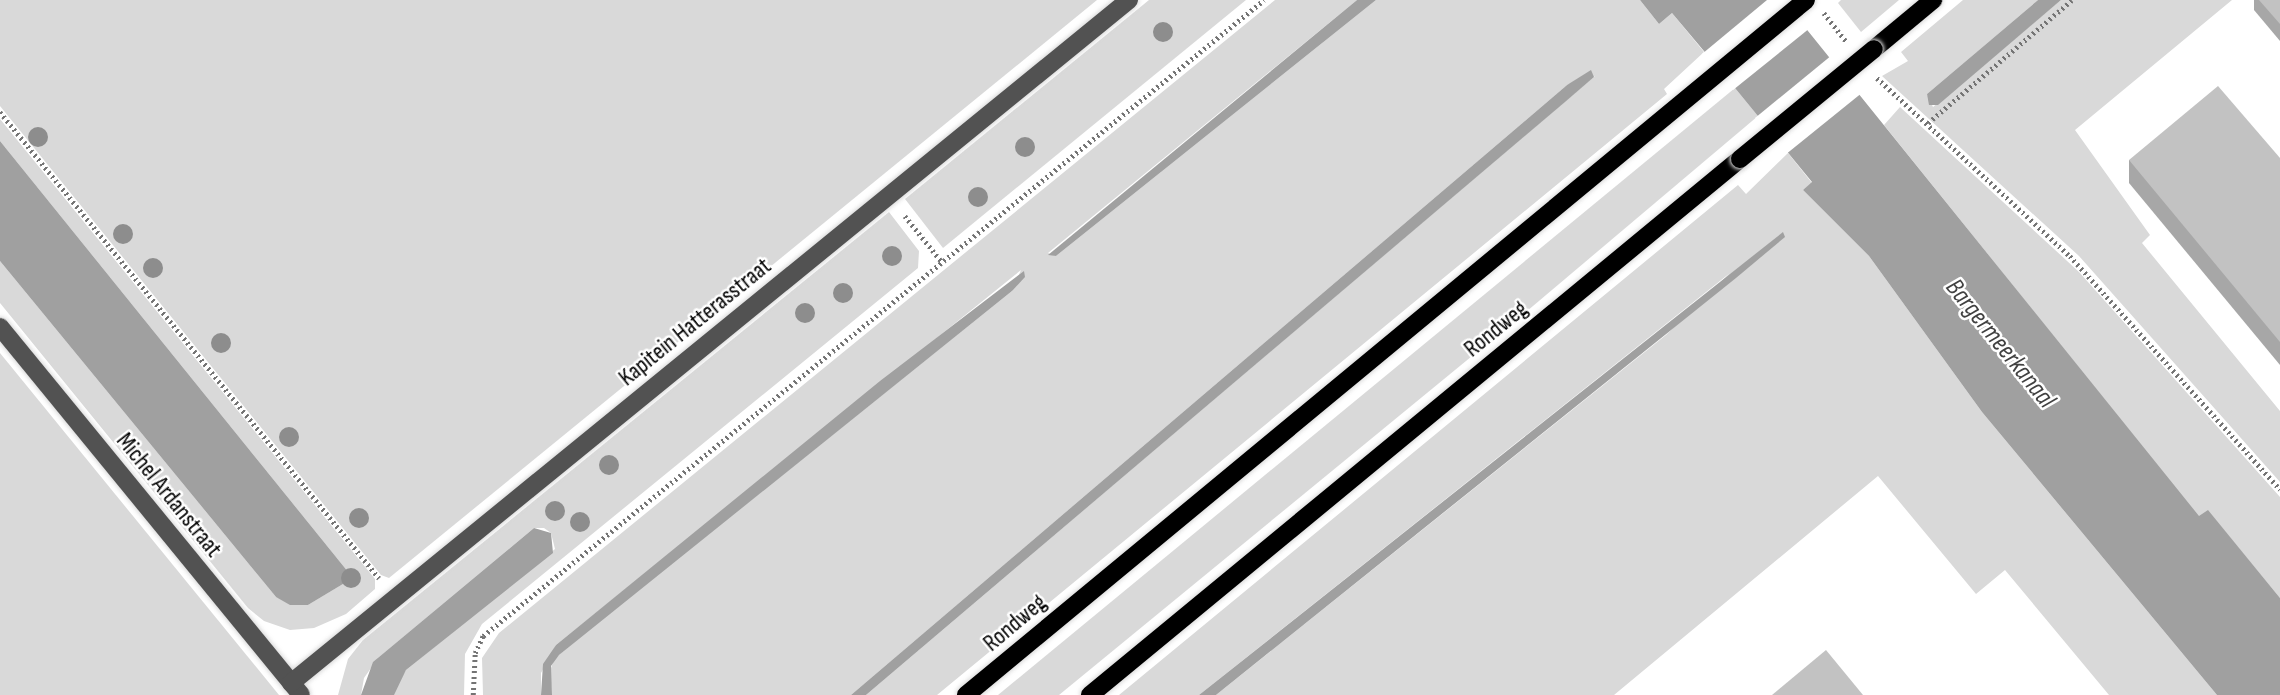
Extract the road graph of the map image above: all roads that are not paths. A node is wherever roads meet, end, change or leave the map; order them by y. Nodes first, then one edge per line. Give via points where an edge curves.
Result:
1 (1129, 0) edge
2 (1806, 0) edge
3 (1933, 0) edge
4 (0, 327) edge
5 (296, 689) edge
6 (967, 695) edge
7 (1090, 695) edge

1 - 5 street, Kapitein Hatterasstraat via 396,597
2 - 6 main road, Rondweg
3 - 7 main road, Rondweg, bridge
4 - 5 street, Michel Ardanstraat

